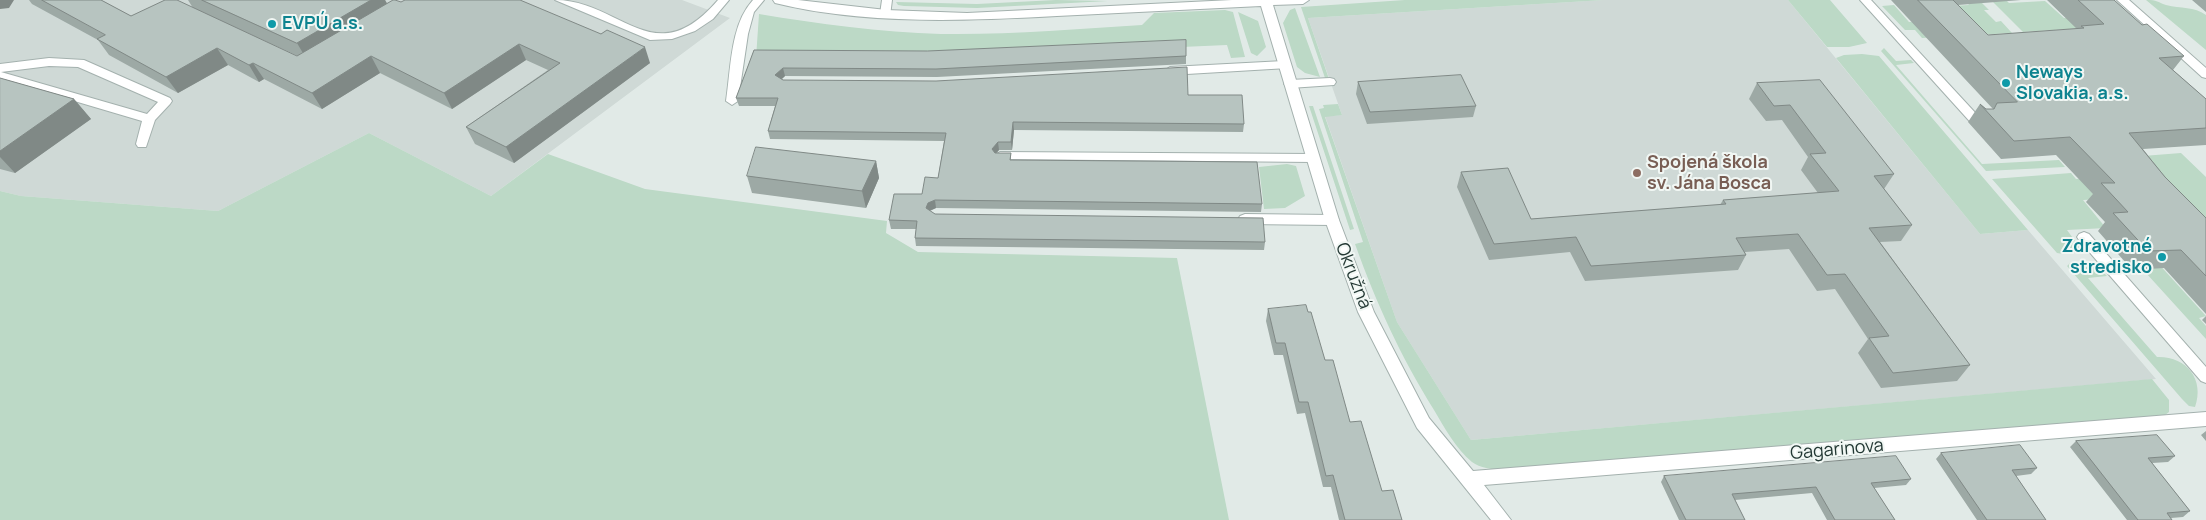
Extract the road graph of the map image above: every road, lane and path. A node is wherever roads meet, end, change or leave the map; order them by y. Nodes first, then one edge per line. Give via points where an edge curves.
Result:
1 (560, 0) edge
2 (724, 0) edge
3 (759, 0) edge
4 (779, 0) edge
5 (887, 0) edge
6 (1303, 0) edge
7 (1865, 0) edge
8 (2122, 0) edge
9 (1266, 1) edge
10 (886, 14) junction
11 (1284, 65) junction
12 (0, 68) edge
13 (1162, 72) edge
14 (2206, 74) edge
15 (0, 75) edge
16 (1330, 82) dead end
17 (1290, 84) junction
18 (732, 101) dead end
19 (148, 119) junction
20 (1977, 122) dead end
21 (142, 144) dead end
22 (1000, 156) edge
23 (1313, 158) junction
24 (1229, 219) edge
25 (1332, 220) junction
26 (2084, 237) dead end
27 (2204, 372) edge
28 (2206, 418) edge
29 (1467, 479) junction
30 (1502, 520) edge

1 - 2 lane via 650,37 666,38 689,30
3 - 18 lane via 749,11 742,34
4 - 10 street
5 - 10 lane
6 - 9 street
7 - 20 lane
8 - 14 lane
9 - 10 street via 967,17
9 - 11 street, Okružná
11 - 13 lane
11 - 17 street, Okružná
12 - 19 lane via 49,62 80,63 166,101
15 - 19 lane
16 - 17 lane
17 - 23 street, Okružná
19 - 21 lane
22 - 23 lane
23 - 25 street, Okružná
24 - 25 lane
25 - 29 street, Okružná via 1366,312 1423,423
26 - 27 lane
28 - 29 street, Gagarinova
29 - 30 street, Okružná

